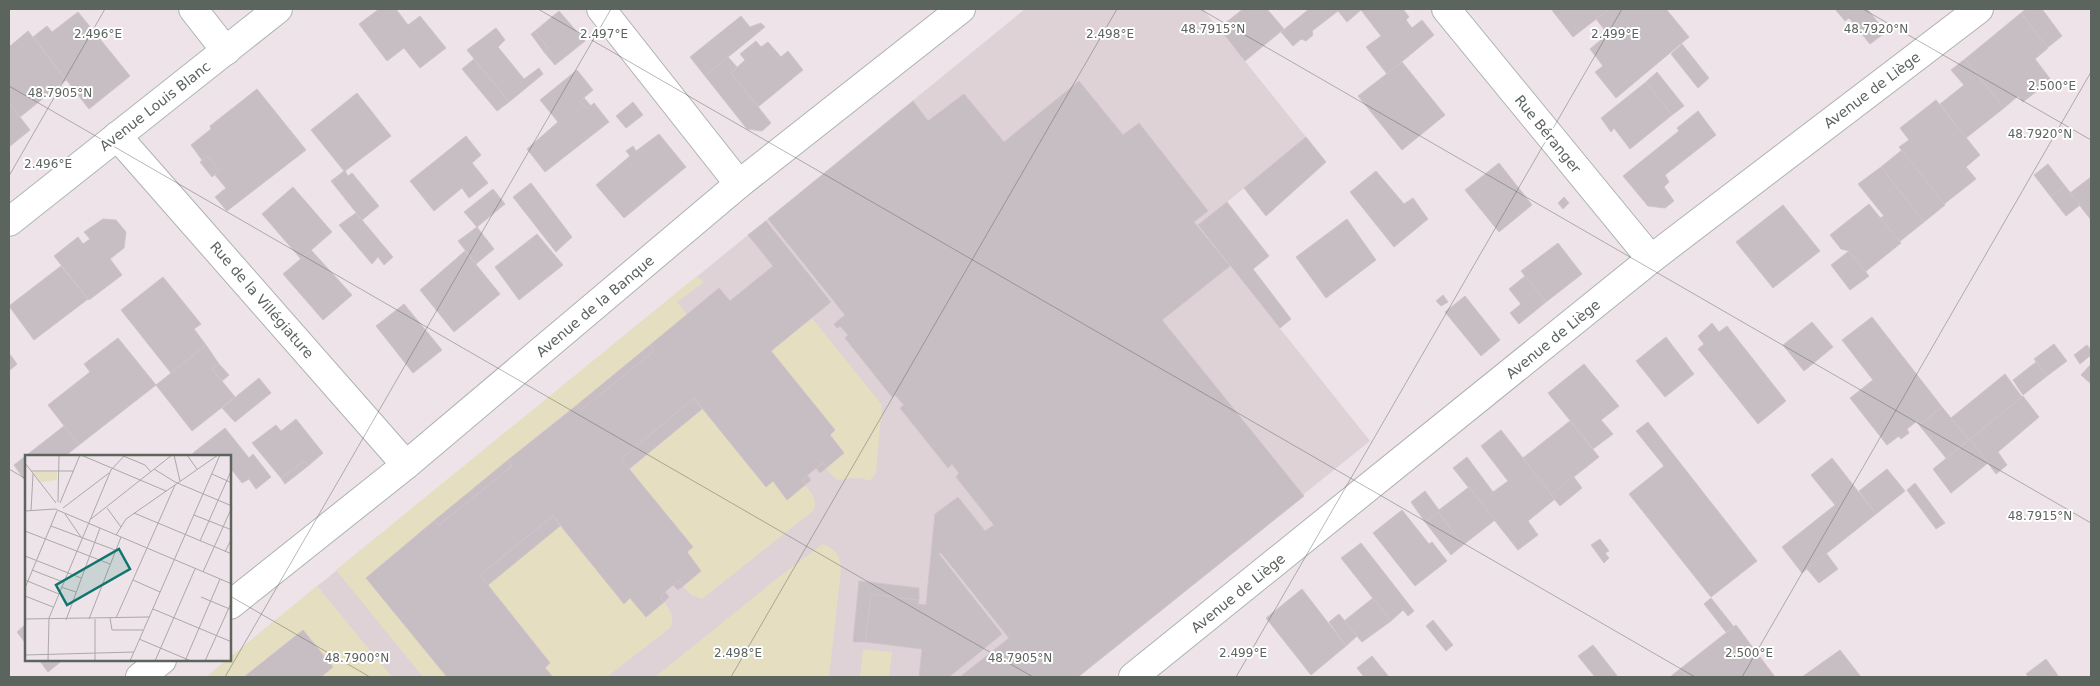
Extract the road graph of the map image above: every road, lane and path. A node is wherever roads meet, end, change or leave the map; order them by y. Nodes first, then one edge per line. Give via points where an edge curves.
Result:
1 (192, 9) edge
2 (278, 9) edge
3 (601, 9) edge
4 (961, 9) edge
5 (1446, 9) edge
6 (1979, 9) edge
7 (226, 51) junction
8 (117, 136) junction
9 (739, 184) junction
10 (9, 222) edge
11 (1651, 260) junction
12 (406, 465) junction
13 (231, 604) edge
14 (161, 661) edge
15 (140, 677) edge
16 (1133, 677) edge

1 - 7 street
2 - 7 street, Avenue Louis Blanc
3 - 9 street
4 - 9 street, Avenue de la Banque
5 - 11 street, Rue Béranger
6 - 11 street, Avenue de Liège
7 - 8 street, Avenue Louis Blanc
8 - 10 street, Avenue Louis Blanc
8 - 12 street, Rue de la Villégiature
9 - 12 street, Avenue de la Banque
11 - 16 street, Avenue de Liège
12 - 13 street, Avenue de la Banque
14 - 15 street

